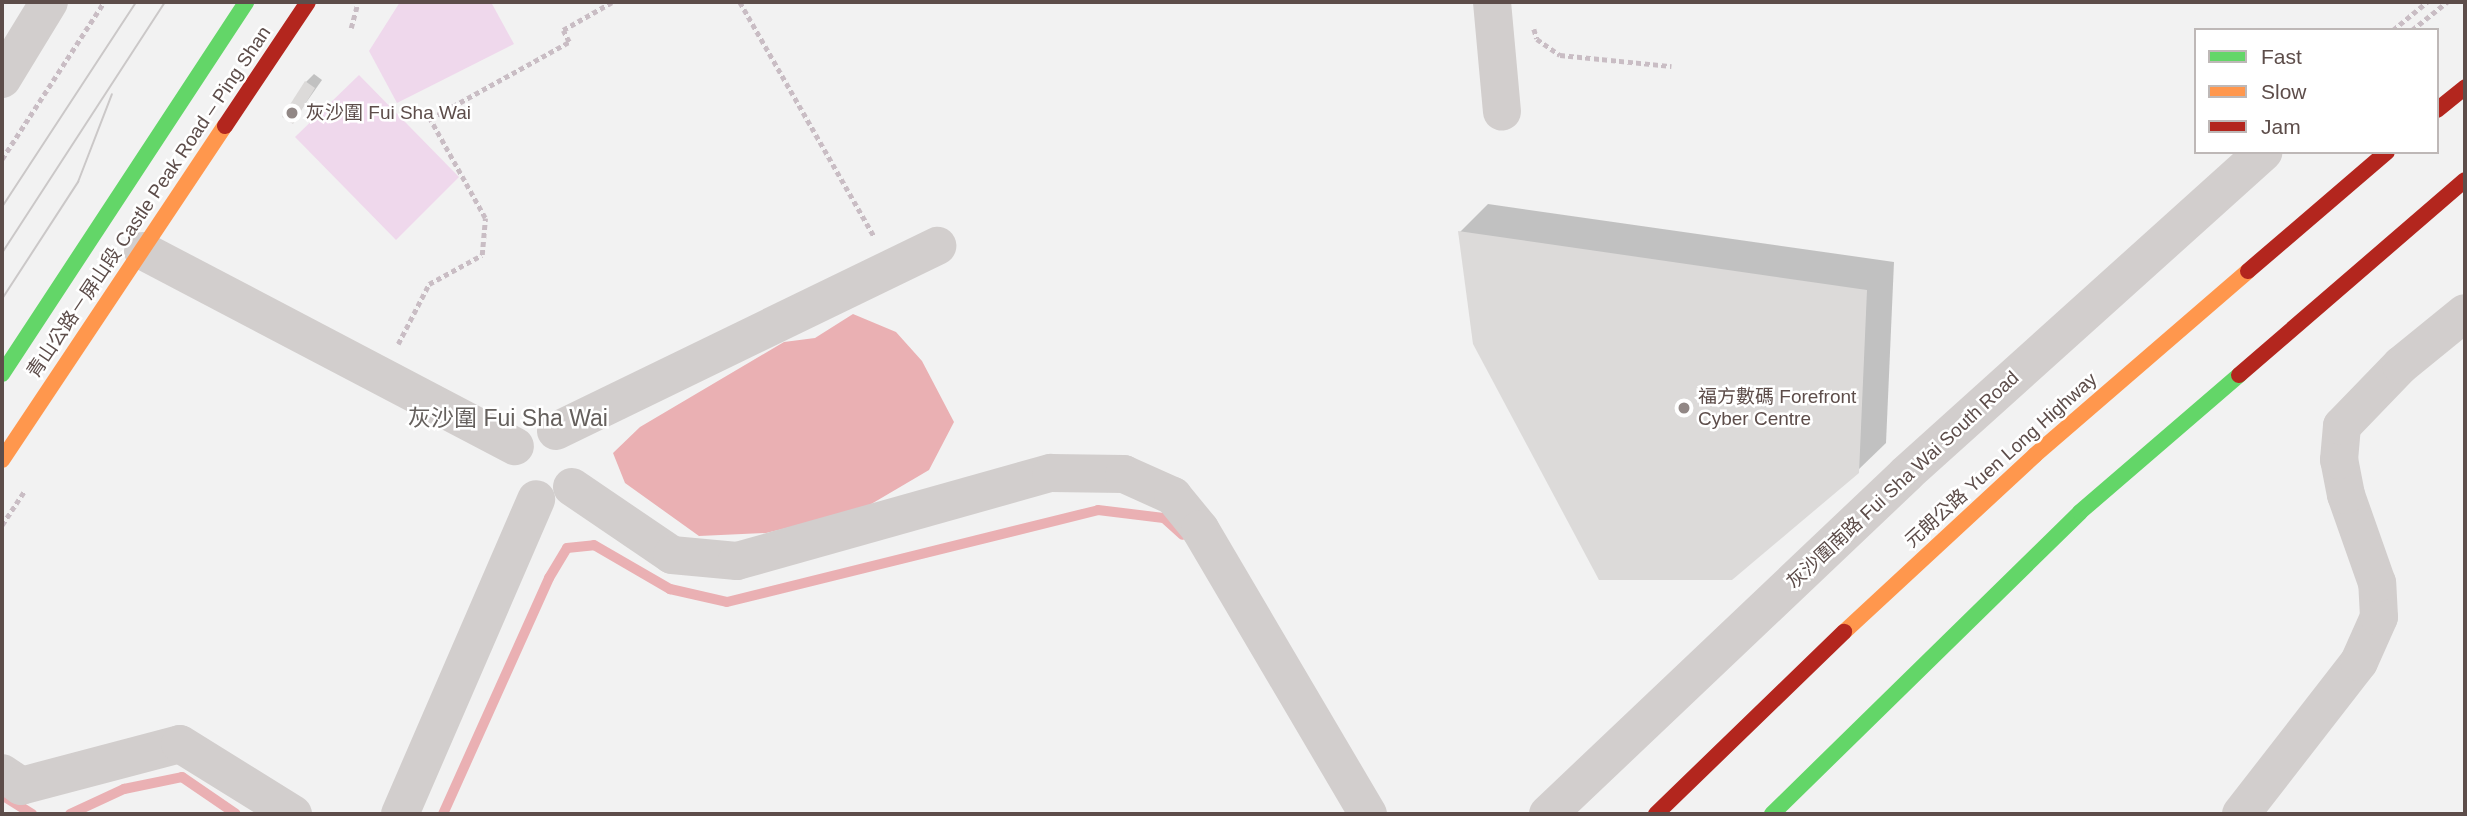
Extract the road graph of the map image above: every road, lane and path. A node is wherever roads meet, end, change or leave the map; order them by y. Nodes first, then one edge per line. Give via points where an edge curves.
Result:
1 (49, 2) edge
2 (104, 2) edge
3 (246, 2) edge
4 (308, 2) edge
5 (358, 2) edge
6 (612, 2) edge
7 (740, 2) edge
8 (1492, 2) edge
9 (2427, 2) edge
10 (2446, 2) edge
11 (1531, 15) dead end
12 (351, 28) dead end
13 (2395, 28) edge
14 (2414, 28) edge
15 (1671, 66) dead end
16 (2, 79) edge
17 (2465, 87) edge
18 (2439, 108) edge
19 (1502, 112) dead end
20 (2261, 154) edge
21 (2385, 154) edge
22 (2, 159) edge
23 (2465, 180) edge
24 (937, 246) dead end
25 (143, 251) junction
26 (892, 267) junction
27 (2465, 313) edge
28 (2, 374) edge
29 (381, 376) junction
30 (556, 431) junction
31 (515, 446) junction
32 (2, 460) edge
33 (554, 493) junction
34 (2, 773) edge
35 (293, 814) edge
36 (400, 814) edge
37 (1368, 814) edge
38 (1548, 814) edge
39 (1656, 814) edge
40 (1772, 814) edge
41 (2241, 814) edge

1 - 16 street
2 - 22 path
3 - 28 main road, 青山公路－屏山段 Castle Peak Road – Ping Shan
4 - 25 main road, 青山公路－屏山段 Castle Peak Road – Ping Shan
5 - 12 path
6 - 29 path via 563,30 569,42 430,119 485,218 482,255 429,284
7 - 26 path
8 - 19 street
9 - 13 path
10 - 14 path
11 - 15 path via 1537,39 1560,55
17 - 18 main road
20 - 38 street, 灰沙圍南路 Fui Sha Wai South Road via 1906,474
21 - 39 main road, 元朗公路 Yuen Long Highway via 2035,455
23 - 40 main road via 2080,512
24 - 26 street
25 - 29 street
25 - 32 main road, 青山公路－屏山段 Castle Peak Road – Ping Shan
26 - 30 street
27 - 41 street via 2401,365 2342,426 2339,460 2346,495 2377,583 2379,617 2359,662
29 - 31 street
30 - 31 street via 540,429
30 - 33 street via 574,444 580,465
31 - 33 street via 510,467 518,487
33 - 36 street
33 - 37 street via 672,555 737,561 1051,474 1124,474 1173,496 1200,529
34 - 35 street via 21,786 180,744

